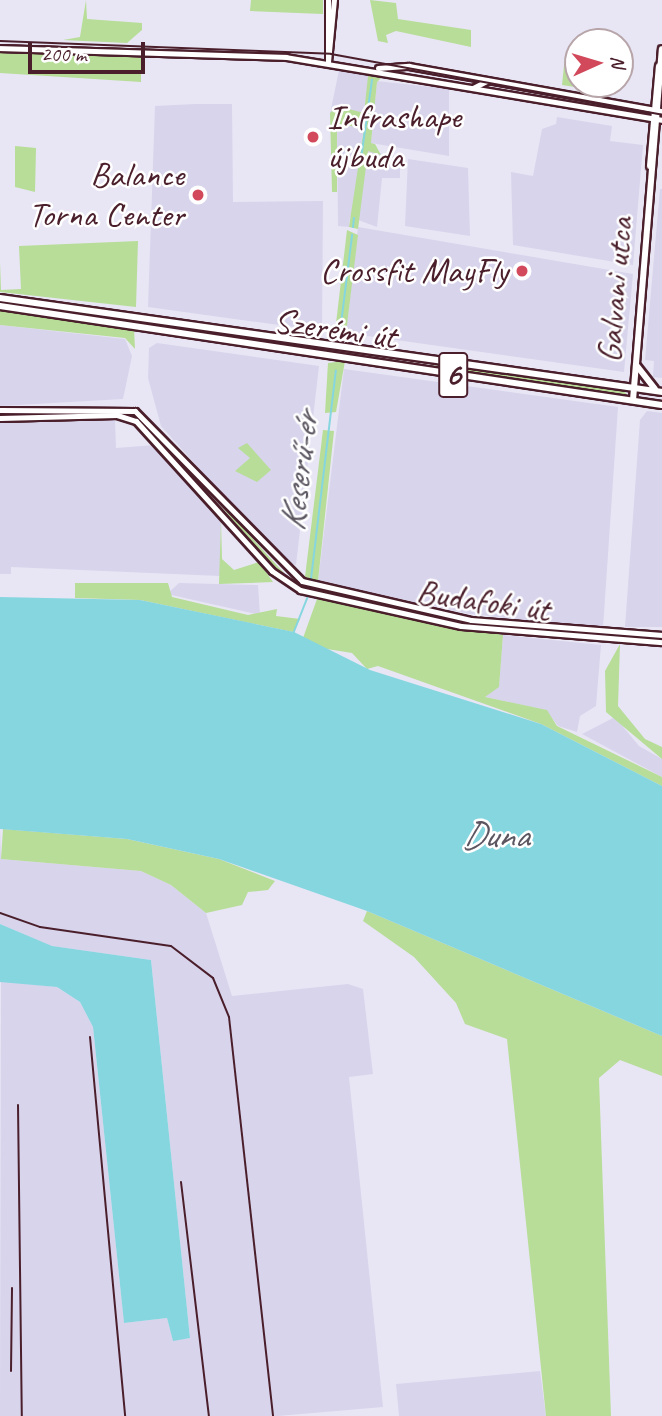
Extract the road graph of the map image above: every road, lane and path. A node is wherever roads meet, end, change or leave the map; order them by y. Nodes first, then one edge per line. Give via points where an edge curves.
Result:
1 (328, 0) edge
2 (334, 0) edge
3 (0, 48) edge
4 (662, 49) edge
5 (661, 57) edge
6 (328, 62) junction
7 (373, 68) junction
8 (499, 83) junction
9 (474, 88) junction
10 (658, 110) edge
11 (657, 120) edge
12 (0, 298) edge
13 (0, 306) edge
14 (636, 358) junction
15 (633, 389) junction
16 (661, 392) edge
17 (633, 400) junction
18 (662, 405) edge
19 (35, 409) junction
20 (44, 409) junction
21 (0, 410) edge
22 (134, 410) junction
23 (120, 416) junction
24 (35, 417) junction
25 (44, 417) junction
26 (0, 418) edge
27 (187, 462) junction
28 (180, 468) junction
29 (200, 477) junction
30 (193, 483) junction
31 (463, 618) junction
32 (461, 626) junction
33 (574, 629) junction
34 (644, 635) junction
35 (662, 635) edge
36 (573, 639) junction
37 (644, 642) junction
38 (662, 642) edge

1 - 6 street
2 - 6 street
3 - 6 street
4 - 5 main road, Galvani utca
5 - 10 main road, Galvani utca
6 - 7 street
7 - 8 street via 409,66
7 - 9 street
8 - 9 street via 481,81
8 - 10 street
9 - 11 street
10 - 11 main road, Galvani utca
11 - 14 main road, Galvani utca
12 - 15 main road, Szerémi út / 6
13 - 17 main road, Szerémi út / 6
14 - 15 main road, Galvani utca
14 - 16 main road via 642,380
15 - 16 main road, Szerémi út / 6
15 - 17 main road, Galvani utca
17 - 18 main road, Szerémi út / 6
19 - 20 main road
19 - 21 main road
19 - 24 main road
20 - 22 main road
20 - 25 main road
22 - 23 main road
22 - 27 main road
23 - 25 main road
23 - 28 main road via 141,425
24 - 25 main road
24 - 26 main road
27 - 28 main road
27 - 29 main road
28 - 30 main road
29 - 30 main road
29 - 31 main road, Budafoki út via 302,580
30 - 32 main road, Budafoki út via 272,571 300,590
31 - 32 main road
31 - 33 main road, Budafoki út
32 - 36 main road, Budafoki út
33 - 34 main road, Budafoki út
33 - 36 main road
34 - 35 main road, Budafoki út
34 - 37 main road
36 - 37 main road, Budafoki út
37 - 38 main road, Budafoki út

